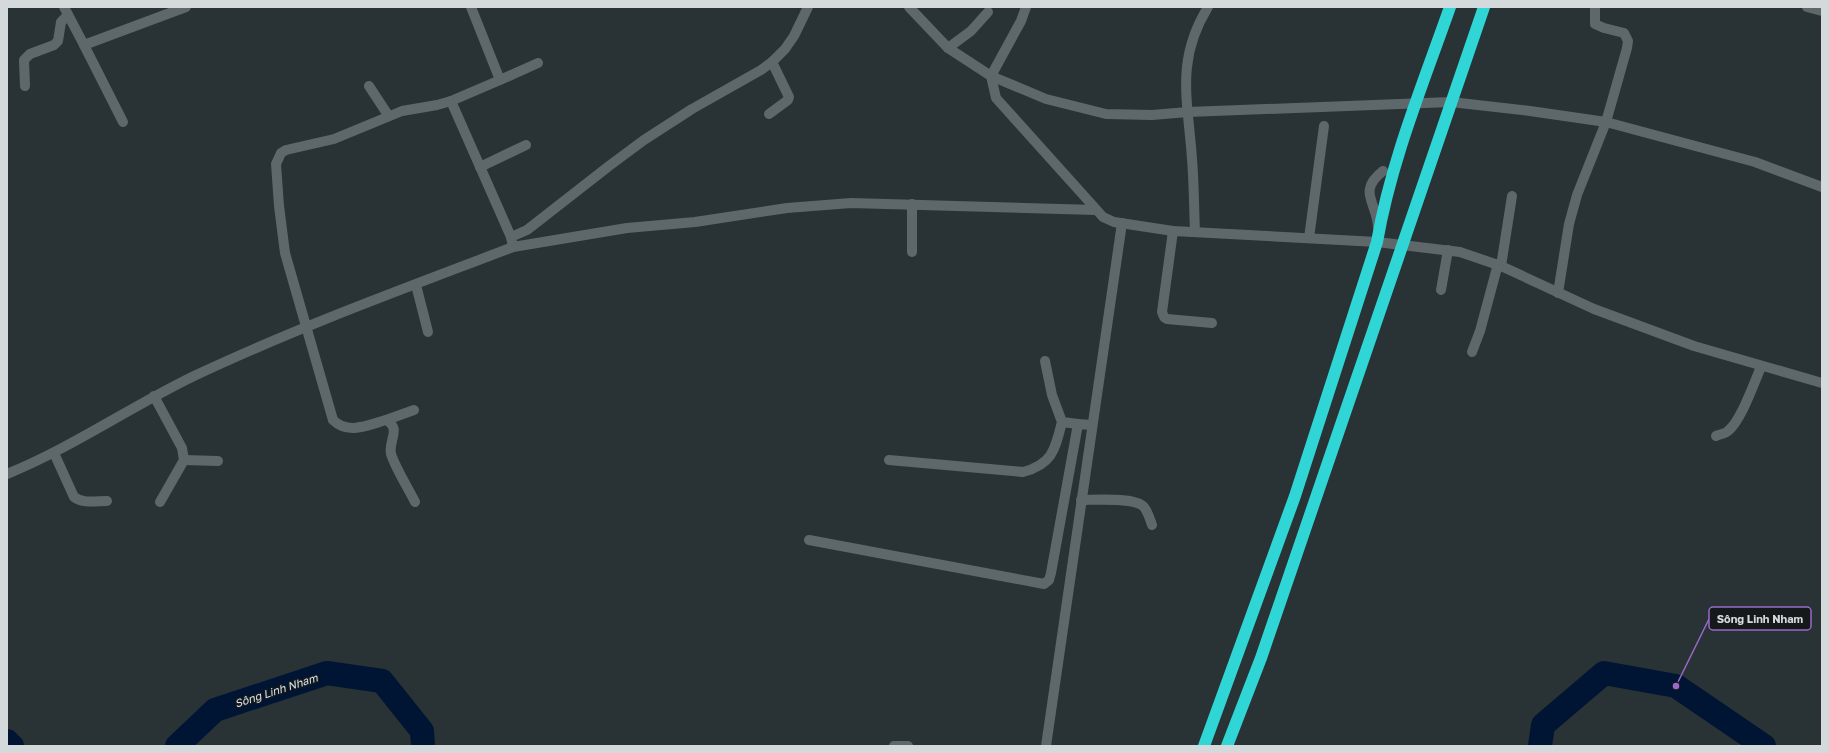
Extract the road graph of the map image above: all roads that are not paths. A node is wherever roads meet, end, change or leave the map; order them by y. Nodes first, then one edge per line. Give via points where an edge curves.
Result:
1 (186, 7) edge
2 (471, 7) edge
3 (808, 7) edge
4 (909, 7) edge
5 (1026, 7) edge
6 (1208, 7) edge
7 (1450, 7) edge
8 (1484, 7) edge
9 (1595, 7) edge
10 (1807, 7) edge
11 (66, 11) edge
12 (1822, 11) edge
13 (988, 12) dead end
14 (84, 45) junction
15 (948, 48) junction
16 (772, 62) junction
17 (538, 63) dead end
18 (991, 76) junction
19 (500, 80) junction
20 (25, 86) dead end
21 (369, 86) dead end
22 (451, 101) junction
23 (1416, 102) junction
24 (1451, 102) junction
25 (1188, 112) junction
26 (769, 114) dead end
27 (388, 116) junction
28 (123, 122) dead end
29 (1606, 122) junction
30 (1324, 126) dead end
31 (526, 145) dead end
32 (480, 167) junction
33 (1383, 171) dead end
34 (1822, 188) edge
35 (1512, 196) dead end
36 (912, 204) junction
37 (1096, 210) junction
38 (1122, 223) junction
39 (1173, 231) junction
40 (1195, 232) junction
41 (1309, 238) junction
42 (512, 242) junction
43 (1378, 242) junction
44 (1402, 245) junction
45 (1448, 250) junction
46 (912, 252) dead end
47 (1499, 265) junction
48 (416, 285) junction
49 (1441, 290) dead end
50 (1558, 293) junction
51 (1212, 323) dead end
52 (305, 328) junction
53 (428, 332) dead end
54 (1472, 352) dead end
55 (1046, 361) dead end
56 (1761, 367) junction
57 (1822, 383) edge
58 (154, 396) junction
59 (414, 410) dead end
60 (386, 420) junction
61 (1062, 422) junction
62 (1078, 424) junction
63 (1092, 425) junction
64 (1716, 436) dead end
65 (54, 453) junction
66 (184, 460) junction
67 (890, 460) dead end
68 (218, 461) dead end
69 (7, 474) edge
70 (1082, 500) junction
71 (106, 501) dead end
72 (160, 502) dead end
73 (415, 502) dead end
74 (1152, 525) dead end
75 (809, 540) dead end
76 (894, 746) edge
77 (908, 746) edge
78 (1046, 746) edge
79 (1204, 746) edge
80 (1227, 746) edge

1 - 14 street
2 - 19 street
3 - 16 street via 794,36
4 - 15 street
5 - 18 street
6 - 25 street via 1190,44 1186,81
7 - 23 highway
8 - 24 highway
9 - 29 street via 1595,24 1622,31 1628,41
10 - 12 street
11 - 14 street
11 - 20 street via 58,41 30,54 24,60
13 - 15 street via 971,31
14 - 28 street
15 - 18 street
16 - 26 street via 788,100
16 - 42 street via 644,140
17 - 19 street
18 - 25 street via 1046,99 1106,114 1152,116
18 - 37 street via 996,98
19 - 22 street
21 - 27 street
22 - 27 street
22 - 32 street
23 - 24 street
23 - 25 street
23 - 43 highway via 1383,210
24 - 29 street
24 - 44 highway
25 - 40 street
27 - 52 street via 334,138 286,150 277,158 282,241
29 - 34 street via 1755,162
29 - 50 street via 1577,195 1569,224
30 - 41 street
31 - 32 street
32 - 42 street
33 - 43 street via 1373,179 1370,186 1370,199 1378,221
35 - 47 street
36 - 37 street
36 - 42 street via 851,203 803,206 716,220
36 - 46 street
37 - 38 street via 1103,217
38 - 39 street
38 - 63 street
39 - 40 street
39 - 51 street via 1162,312 1164,317
40 - 41 street
41 - 43 street
42 - 48 street
43 - 44 street
43 - 79 highway via 1295,496
44 - 45 street
44 - 80 highway via 1261,658
45 - 47 street
45 - 49 street
47 - 50 street
47 - 54 street
48 - 52 street
48 - 53 street
50 - 56 street via 1694,346
52 - 58 street
52 - 60 street via 334,420 343,428 349,429
55 - 61 street via 1052,395
56 - 57 street
56 - 64 street via 1732,427 1727,433
58 - 65 street
58 - 66 street via 182,448
59 - 60 street
60 - 73 street via 391,423 394,430 392,457
61 - 62 street
61 - 67 street via 1055,448 1050,456 1036,468 1024,472
62 - 63 street
62 - 75 street via 1052,573 1050,580 1044,584
63 - 70 street
65 - 69 street
65 - 71 street via 74,498 84,502
66 - 68 street
66 - 72 street
70 - 74 street via 1139,503
70 - 78 street
76 - 77 street

